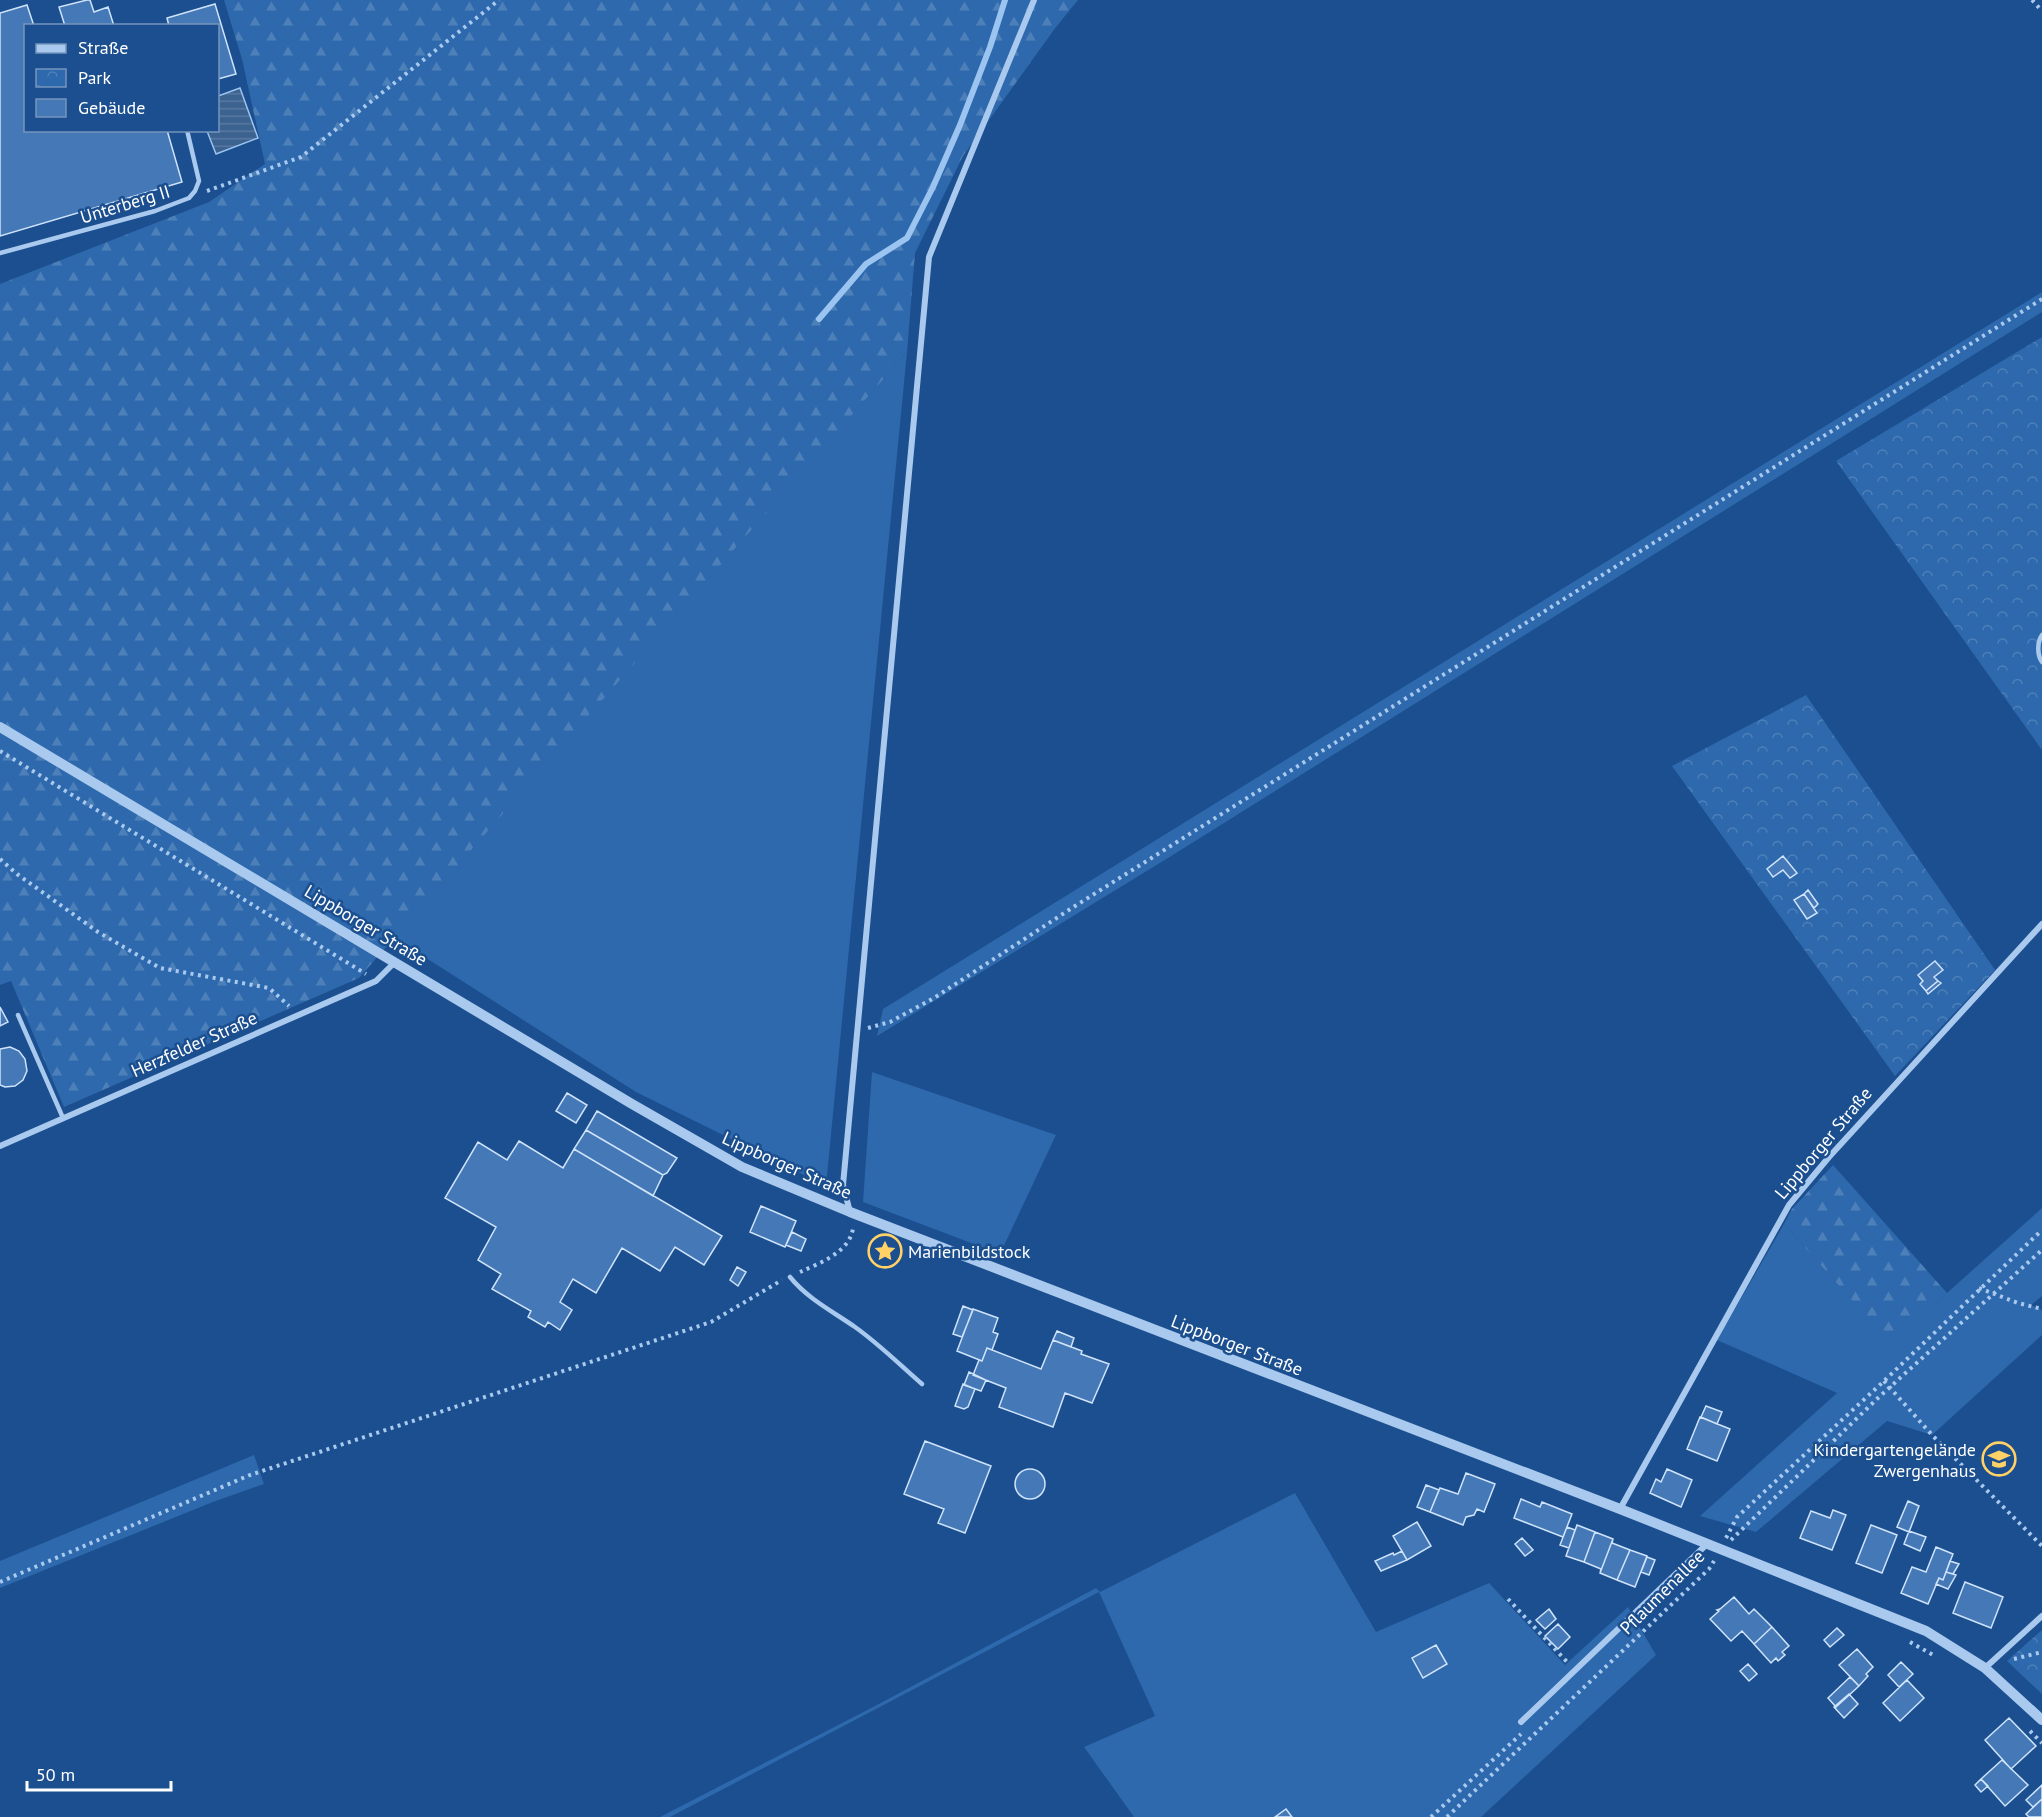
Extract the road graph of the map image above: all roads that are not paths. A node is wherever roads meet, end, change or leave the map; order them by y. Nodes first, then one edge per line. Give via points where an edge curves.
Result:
1 (1034, 0) edge
2 (187, 132) edge
3 (0, 253) edge
4 (2042, 635) edge
5 (2042, 662) edge
6 (0, 727) edge
7 (2042, 924) edge
8 (396, 962) junction
9 (18, 1015) dead end
10 (63, 1118) junction
11 (0, 1146) edge
12 (850, 1212) junction
13 (790, 1277) road end
14 (922, 1384) dead end
15 (1620, 1509) junction
16 (1707, 1544) junction
17 (2042, 1616) edge
18 (1985, 1668) junction
19 (2042, 1720) edge
20 (1521, 1722) dead end

1 - 12 street via 929,257 843,1185
2 - 3 lane, Unterberg II via 199,181 189,198
4 - 5 lane
6 - 8 street, Lippborger Straße
7 - 15 street, Lippborger Straße via 1828,1157 1789,1205
8 - 10 street, Herzfelder Straße via 376,981
8 - 12 street, Lippborger Straße via 742,1167
9 - 10 lane
10 - 11 street, Herzfelder Straße
12 - 15 street, Lippborger Straße
13 - 14 lane via 816,1303 856,1328
15 - 16 street, Lippborger Straße
16 - 18 street, Lippborger Straße via 1926,1631
16 - 20 street
17 - 18 street
18 - 19 street, Lippborger Straße

